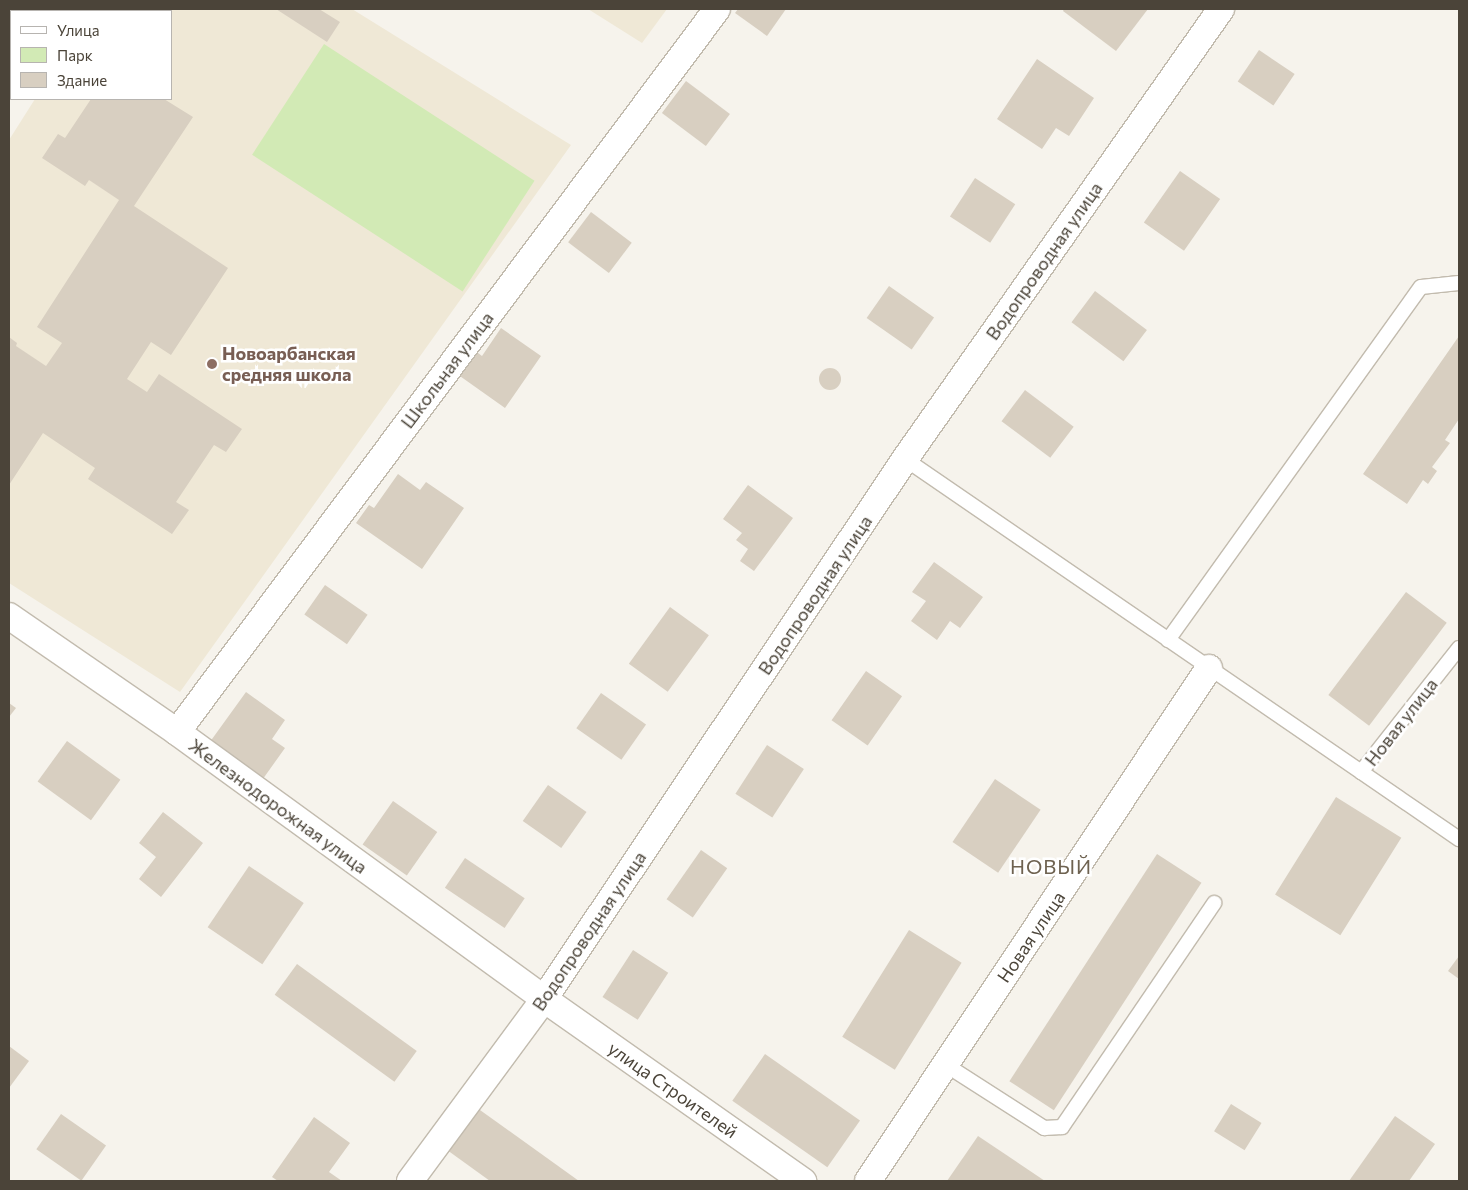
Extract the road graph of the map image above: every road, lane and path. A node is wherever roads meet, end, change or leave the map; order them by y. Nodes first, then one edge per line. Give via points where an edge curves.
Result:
1 (717, 9) edge
2 (1220, 9) edge
3 (1459, 283) edge
4 (905, 459) junction
5 (9, 616) edge
6 (1168, 640) junction
7 (1459, 648) edge
8 (1209, 668) junction
9 (177, 732) junction
10 (1361, 772) junction
11 (1459, 839) edge
12 (1214, 903) dead end
13 (544, 999) junction
14 (946, 1065) junction
15 (410, 1181) edge
16 (803, 1181) edge
17 (868, 1181) edge

1 - 9 street, Школьная улица
2 - 4 street, Водопроводная улица
3 - 6 lane via 1421,287
4 - 6 lane
4 - 13 street, Водопроводная улица
5 - 9 street, Железнодорожная улица
6 - 8 lane
7 - 10 lane, Новая улица
8 - 10 lane
8 - 14 street, Новая улица
9 - 13 street, Железнодорожная улица
10 - 11 lane
12 - 14 lane via 1062,1126 1044,1128
13 - 15 street, Водопроводная улица
13 - 16 street, улица Строителей
14 - 17 street, Новая улица

